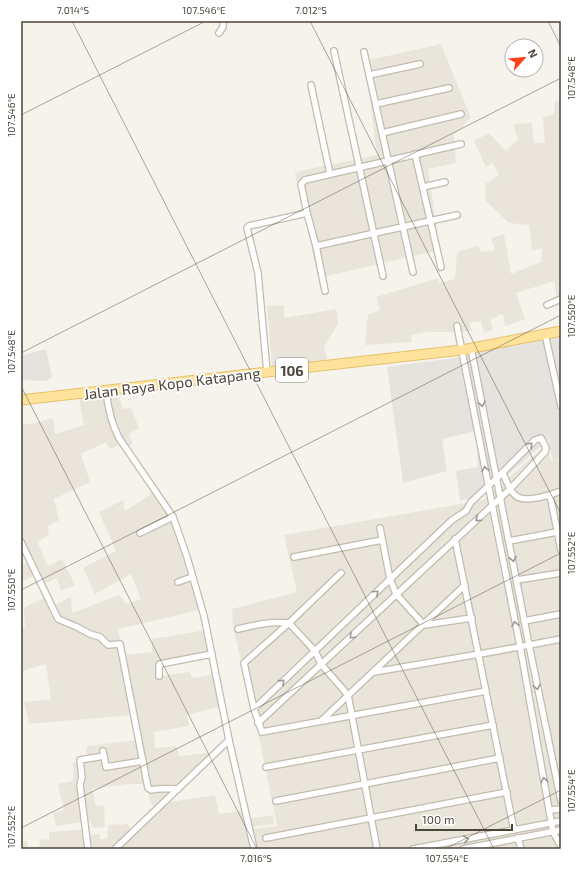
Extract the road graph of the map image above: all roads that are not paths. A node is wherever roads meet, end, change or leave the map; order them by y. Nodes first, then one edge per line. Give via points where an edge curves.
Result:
1 (223, 21) edge
2 (219, 33) dead end
3 (334, 51) dead end
4 (364, 52) dead end
5 (420, 64) dead end
6 (369, 76) junction
7 (311, 86) dead end
8 (449, 88) dead end
9 (376, 104) junction
10 (461, 114) dead end
11 (382, 133) junction
12 (461, 144) dead end
13 (415, 154) junction
14 (388, 160) junction
15 (359, 167) junction
16 (330, 174) junction
17 (445, 182) dead end
18 (423, 187) junction
19 (307, 213) junction
20 (457, 215) dead end
21 (431, 221) junction
22 (403, 227) junction
23 (374, 234) junction
24 (316, 246) junction
25 (441, 267) dead end
26 (413, 272) dead end
27 (383, 276) dead end
28 (325, 291) dead end
29 (561, 299) edge
30 (547, 305) dead end
31 (457, 326) dead end
32 (561, 331) edge
33 (545, 334) junction
34 (467, 349) junction
35 (267, 372) junction
36 (106, 391) junction
37 (21, 400) edge
38 (561, 406) edge
39 (503, 473) junction
40 (497, 478) junction
41 (488, 486) junction
42 (510, 489) junction
43 (561, 491) edge
44 (550, 495) junction
45 (501, 497) junction
46 (492, 505) junction
47 (173, 517) junction
48 (380, 528) dead end
49 (557, 532) junction
50 (140, 533) dead end
51 (455, 539) junction
52 (382, 540) junction
53 (509, 541) junction
54 (21, 542) edge
55 (561, 550) edge
56 (294, 557) dead end
57 (341, 573) dead end
58 (561, 573) edge
59 (192, 577) junction
60 (390, 579) junction
61 (517, 580) junction
62 (178, 582) dead end
63 (465, 585) junction
64 (396, 594) junction
65 (561, 614) edge
66 (472, 618) junction
67 (524, 621) junction
68 (289, 623) junction
69 (424, 625) junction
70 (238, 629) dead end
71 (561, 639) edge
72 (529, 645) junction
73 (520, 646) junction
74 (315, 651) junction
75 (212, 654) junction
76 (479, 654) junction
77 (321, 664) junction
78 (374, 672) junction
79 (159, 676) dead end
80 (486, 691) junction
81 (348, 695) junction
82 (254, 709) junction
83 (352, 716) junction
84 (320, 721) junction
85 (258, 723) junction
86 (493, 725) junction
87 (229, 740) junction
88 (359, 750) junction
89 (500, 758) junction
90 (143, 761) junction
91 (266, 767) dead end
92 (364, 784) junction
93 (178, 789) junction
94 (507, 792) junction
95 (276, 800) dead end
96 (561, 801) edge
97 (561, 808) edge
98 (549, 810) junction
99 (370, 818) junction
100 (561, 822) edge
101 (551, 823) junction
102 (514, 830) junction
103 (561, 830) edge
104 (553, 832) junction
105 (266, 838) dead end
106 (518, 838) junction
107 (561, 846) edge
108 (88, 849) edge
109 (115, 849) edge
110 (254, 849) edge
111 (377, 849) edge
112 (414, 849) edge
113 (463, 849) edge
114 (520, 849) edge

1 - 2 street
3 - 15 street
4 - 6 street
5 - 6 street
6 - 9 street
7 - 16 street
8 - 9 street
9 - 11 street
10 - 11 street
11 - 14 street
12 - 13 street
13 - 14 street
13 - 18 street
14 - 15 street
14 - 22 street
15 - 16 street
15 - 23 street
16 - 19 street via 302,182
17 - 18 street
18 - 21 street
19 - 24 street
19 - 35 street via 247,228 258,273
20 - 21 street
21 - 22 street
21 - 25 street
22 - 23 street
22 - 26 street
23 - 24 street
23 - 27 street
24 - 28 street
29 - 30 street
31 - 34 street
32 - 33 main road, Jalan Raya Kopo Katapang / 106
33 - 34 main road, Jalan Raya Kopo Katapang / 106
33 - 38 street
34 - 35 main road, Jalan Raya Kopo Katapang / 106
34 -> 40 street
41 -> 34 street
35 - 36 main road, Jalan Raya Kopo Katapang / 106
36 - 37 main road, Jalan Raya Kopo Katapang / 106
36 - 47 street via 111,420 119,438
39 - 40 street
39 - 42 street
39 -> 42 street via 536,440 542,439 545,452
40 - 41 street
40 - 45 street
41 - 46 street
41 - 60 street via 471,502 466,511 452,520
42 - 44 street via 518,498
42 - 45 street
43 - 44 street
44 - 49 street
45 - 46 street
45 - 53 street
46 -> 51 street
73 -> 46 street
47 - 50 street
47 - 59 street
48 - 52 street
49 - 53 street
49 - 55 street
51 - 63 street
51 - 64 street
52 - 56 street
52 - 60 street
53 -> 61 street
54 - 90 street via 58,620 100,637 108,645 120,644
57 - 68 street
58 - 61 street
59 - 62 street
59 - 75 street
60 - 64 street
74 -> 60 street
61 - 67 street
63 - 66 street
63 - 69 street
64 - 69 street
64 -> 77 street
65 - 67 street
66 - 69 street
66 - 76 street
67 - 72 street
68 - 70 street via 280,622
68 - 74 street
68 - 82 street via 244,663
69 - 78 street
71 - 72 street
72 - 73 street
72 -> 96 street
73 - 76 street
98 -> 73 street
74 - 77 street
82 -> 74 street
75 - 79 street via 160,664
75 - 87 street
76 - 78 street
76 - 80 street
77 - 81 street
77 - 85 street
78 - 81 street
80 - 83 street
80 - 86 street
81 - 83 street
81 - 84 street
82 - 85 street
83 - 84 street
83 - 88 street
84 - 85 street via 263,732
86 - 88 street
86 - 89 street
87 - 93 street
87 - 110 street
88 - 91 street
88 - 92 street
89 - 92 street
89 - 94 street
90 - 93 street via 149,790
90 - 108 street via 106,767 104,753 80,760 80,785
92 - 95 street
92 - 99 street
93 - 109 street
94 - 99 street
94 - 102 street
97 - 98 street
98 - 101 street
99 - 105 street
99 - 111 street
100 - 101 street
101 - 102 street
101 - 104 street
112 -> 102 street
103 - 104 street
104 - 106 street
104 - 107 street
106 - 113 street
106 - 114 street

